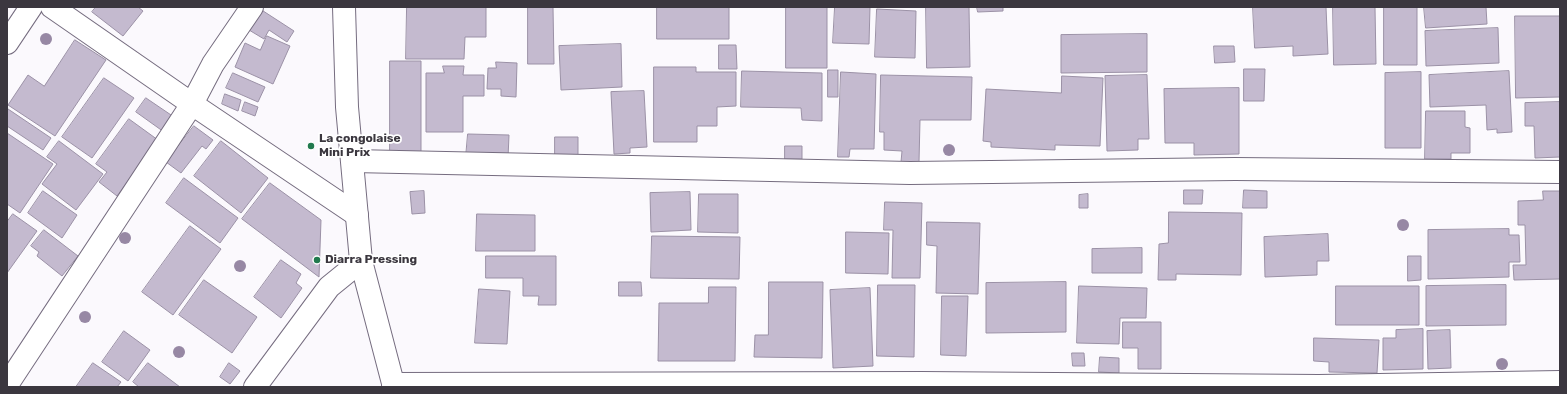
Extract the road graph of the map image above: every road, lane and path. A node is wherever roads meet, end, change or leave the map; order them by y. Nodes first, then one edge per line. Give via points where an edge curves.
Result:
1 (31, 7) edge
2 (52, 7) edge
3 (252, 7) edge
4 (344, 7) edge
5 (7, 43) edge
6 (192, 104) junction
7 (353, 161) junction
8 (1560, 172) edge
9 (357, 215) junction
10 (361, 261) junction
11 (1560, 382) edge
12 (7, 385) edge
13 (393, 385) edge
14 (255, 387) edge

1 - 5 street
2 - 6 street
3 - 6 street via 213,64
4 - 7 street via 347,107
6 - 9 street
6 - 12 street
7 - 8 street via 910,173 1235,169
7 - 9 street
9 - 10 street
10 - 13 street
10 - 14 street via 329,287
11 - 13 street via 1319,386 930,383

